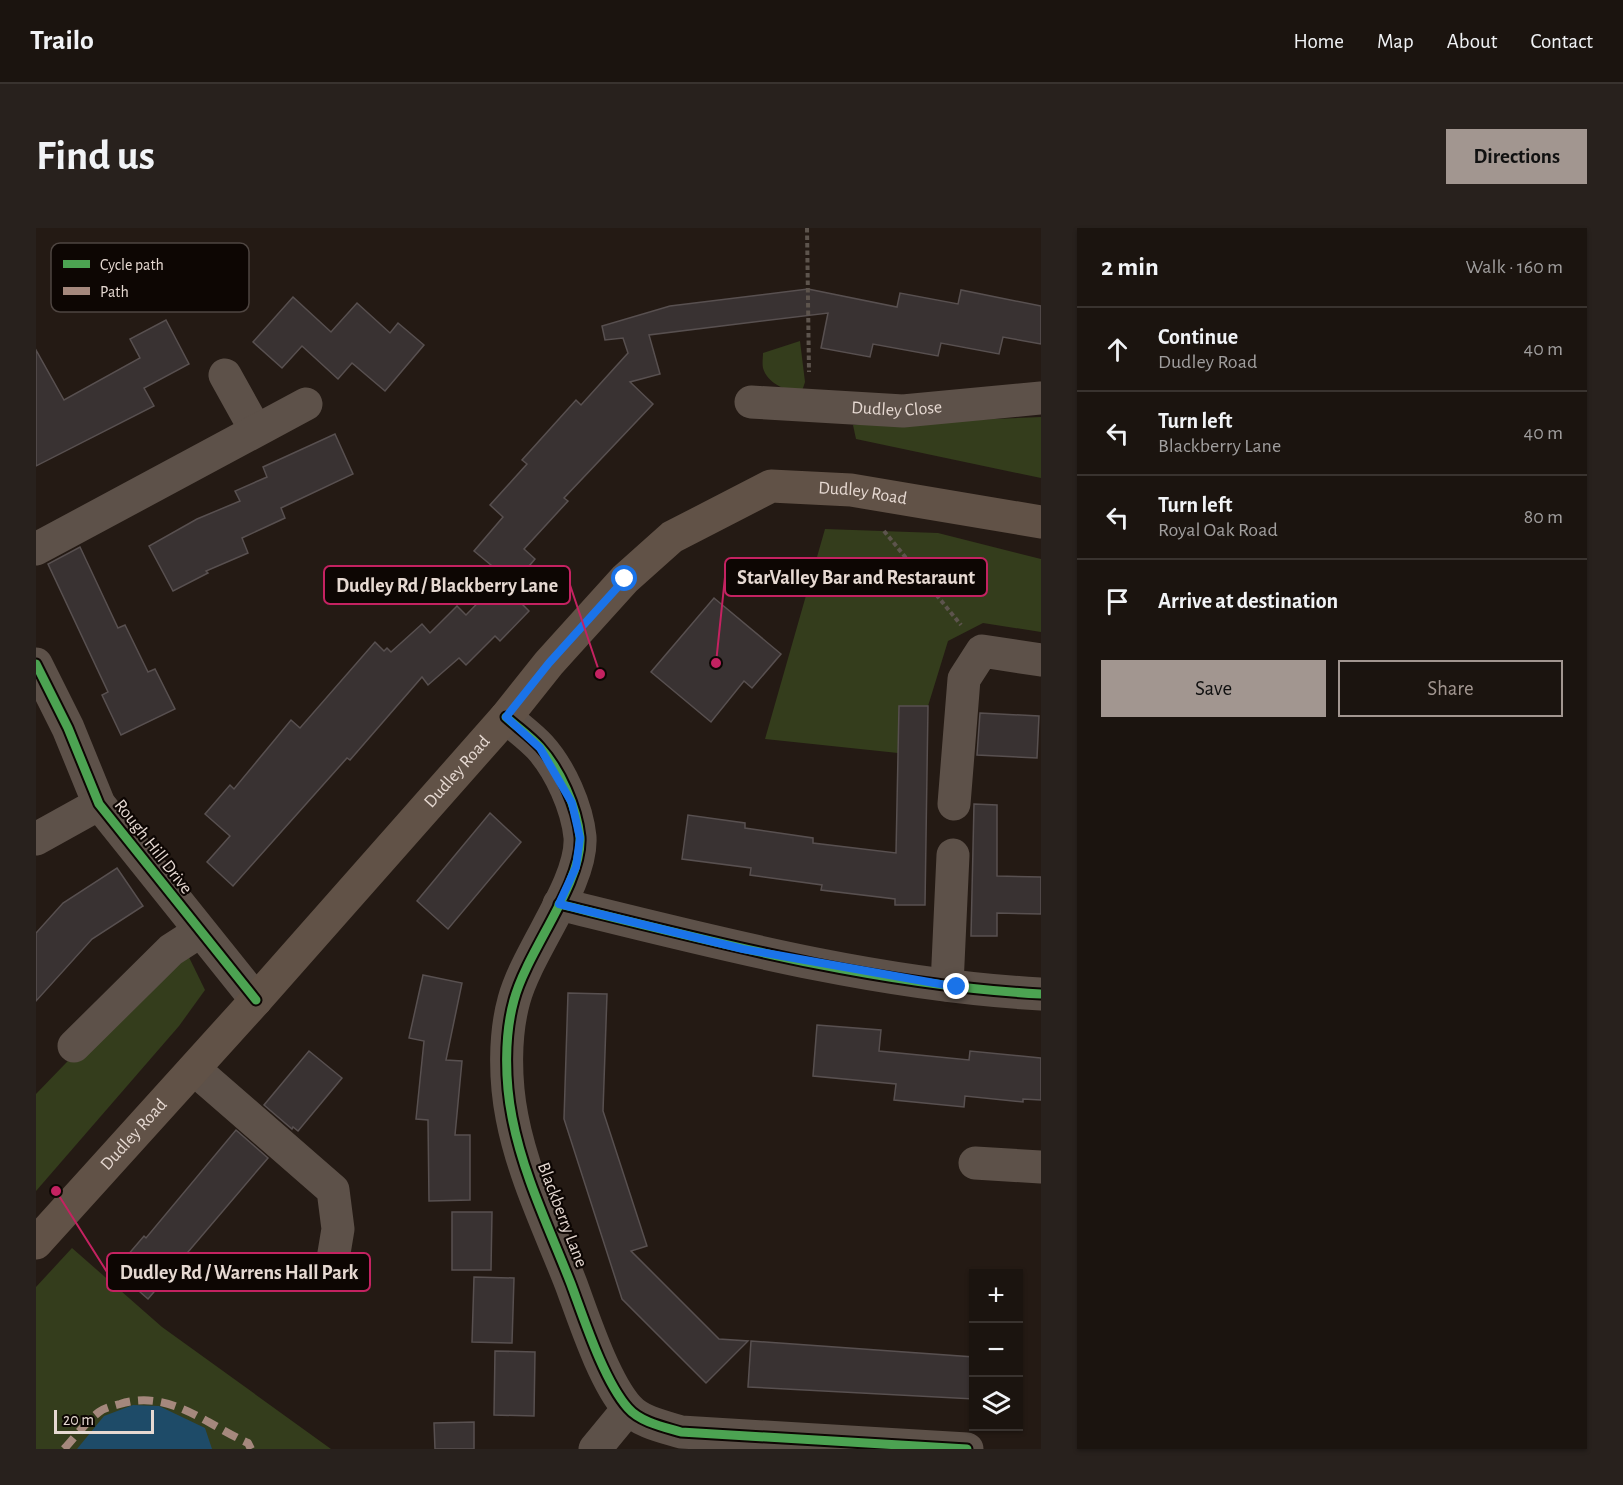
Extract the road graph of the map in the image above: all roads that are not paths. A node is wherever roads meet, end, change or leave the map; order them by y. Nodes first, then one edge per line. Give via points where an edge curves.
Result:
1 (225, 375) dead end
2 (1041, 398) edge
3 (751, 402) dead end
4 (306, 404) dead end
5 (255, 429) junction
6 (1041, 522) edge
7 (36, 549) edge
8 (1041, 660) edge
9 (36, 664) edge
10 (506, 717) junction
11 (99, 804) junction
12 (954, 804) dead end
13 (36, 839) edge
14 (953, 855) dead end
15 (559, 904) junction
16 (199, 932) junction
17 (946, 985) junction
18 (1041, 994) edge
19 (256, 1000) junction
20 (74, 1046) dead end
21 (194, 1069) junction
22 (975, 1163) dead end
23 (1041, 1167) edge
24 (36, 1243) edge
25 (332, 1265) dead end
26 (628, 1408) junction
27 (595, 1449) edge
28 (967, 1449) edge

1 - 5 street
2 - 3 street, Dudley Close via 903,411
4 - 5 street
5 - 7 street
6 - 10 main road, Dudley Road via 851,490 771,486 672,537 625,579
8 - 12 street via 982,651 964,679
9 - 11 street, Rough Hill Drive
10 - 15 street, Blackberry Lane via 540,748 572,803 580,838 576,867
10 - 19 main road, Dudley Road
11 - 13 street
11 - 16 street, Rough Hill Drive
14 - 17 street
15 - 17 street via 743,949
15 - 26 street, Blackberry Lane via 531,955 513,1001 507,1048 511,1115 520,1154 600,1359
16 - 19 street, Rough Hill Drive
16 - 20 street via 171,950
17 - 18 street
19 - 21 main road, Dudley Road
21 - 24 main road, Dudley Road
21 - 25 street via 333,1190 338,1229
22 - 23 street
26 - 27 street
26 - 28 street, Blackberry Lane via 650,1422 681,1432

